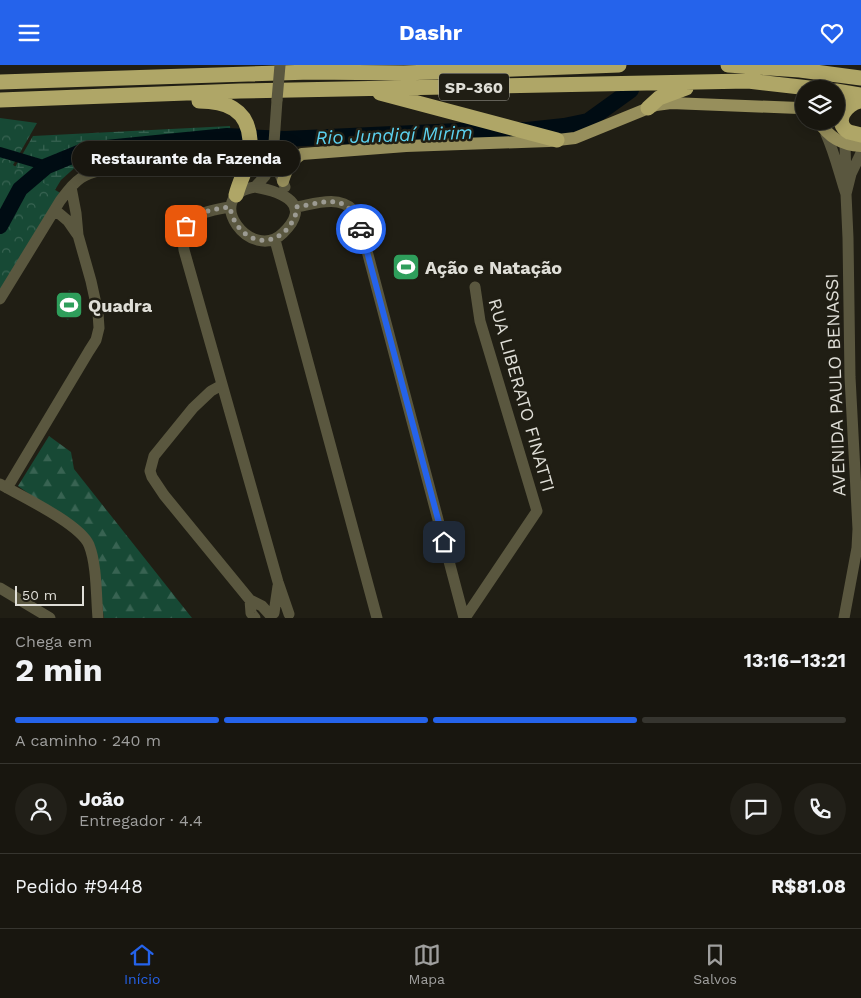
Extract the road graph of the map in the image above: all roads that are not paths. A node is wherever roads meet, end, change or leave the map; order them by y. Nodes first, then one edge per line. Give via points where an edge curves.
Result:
1 (321, 65) edge
2 (619, 65) edge
3 (728, 65) edge
4 (284, 69) edge
5 (861, 78) edge
6 (748, 81) junction
7 (0, 83) edge
8 (795, 86) edge
9 (361, 88) junction
10 (845, 92) edge
11 (861, 95) edge
12 (80, 97) junction
13 (0, 100) edge
14 (861, 101) edge
15 (648, 108) junction
16 (795, 108) edge
17 (824, 130) edge
18 (826, 133) junction
19 (852, 137) edge
20 (550, 138) junction
21 (861, 146) edge
22 (861, 153) edge
23 (272, 154) junction
24 (250, 155) junction
25 (217, 164) junction
26 (242, 177) junction
27 (283, 181) junction
28 (71, 187) junction
29 (255, 187) junction
30 (846, 194) junction
31 (233, 201) junction
32 (292, 203) junction
33 (55, 210) junction
34 (78, 235) junction
35 (275, 240) junction
36 (475, 287) dead end
37 (0, 299) edge
38 (222, 385) junction
39 (4, 486) edge
40 (278, 582) junction
41 (0, 588) edge
42 (250, 600) junction
43 (272, 616) edge
44 (290, 616) edge
45 (50, 618) edge
46 (98, 618) edge
47 (255, 618) edge
48 (377, 618) edge
49 (465, 618) edge
50 (844, 618) edge

1 - 4 main road
2 - 4 highway, SP-360 via 404,73
3 - 5 highway
4 - 7 highway, SP-360
4 - 23 street, bridge
6 - 8 highway, SP-360
6 - 9 highway, SP-360
6 - 15 highway via 680,90 659,97
9 - 12 highway, SP-360
9 - 20 highway
10 - 11 highway
12 - 13 highway, SP-360
12 - 24 highway via 224,104 244,118 249,127
14 - 19 highway via 848,105 843,112 844,127
15 - 16 main road via 683,102
15 - 20 main road via 575,138
17 - 18 main road
18 - 19 main road
18 - 30 street via 836,154
19 - 21 main road
19 - 30 street
20 - 27 main road via 302,155 289,165
22 - 30 street, AVENIDA PAULO BENASSI
23 - 27 street
23 - 29 street via 265,176
24 - 25 street
24 - 26 highway
25 - 26 street
25 - 28 street via 108,169 82,177
26 - 31 highway
27 - 32 street
28 - 33 street
28 - 34 street
29 - 31 street via 243,190
29 - 32 street via 267,189
30 - 50 street, AVENIDA PAULO BENASSI via 850,377 858,529
31 - 35 street via 232,218 243,232 254,239
31 - 38 street via 190,221 183,241
32 - 35 street via 297,214
32 - 49 street via 338,201 353,211 357,218
33 - 34 street
33 - 37 street
34 - 39 street via 98,313 96,340
35 - 48 street
36 - 49 street, RUA LIBERATO FINATTI via 480,321 536,511
38 - 40 street
38 - 42 street via 193,408 154,456 150,471 164,495
39 - 46 street via 65,523 88,543 92,554
40 - 43 street
40 - 44 street
41 - 45 street
42 - 43 street via 262,605
42 - 47 street via 251,613
43 - 44 street via 284,612

